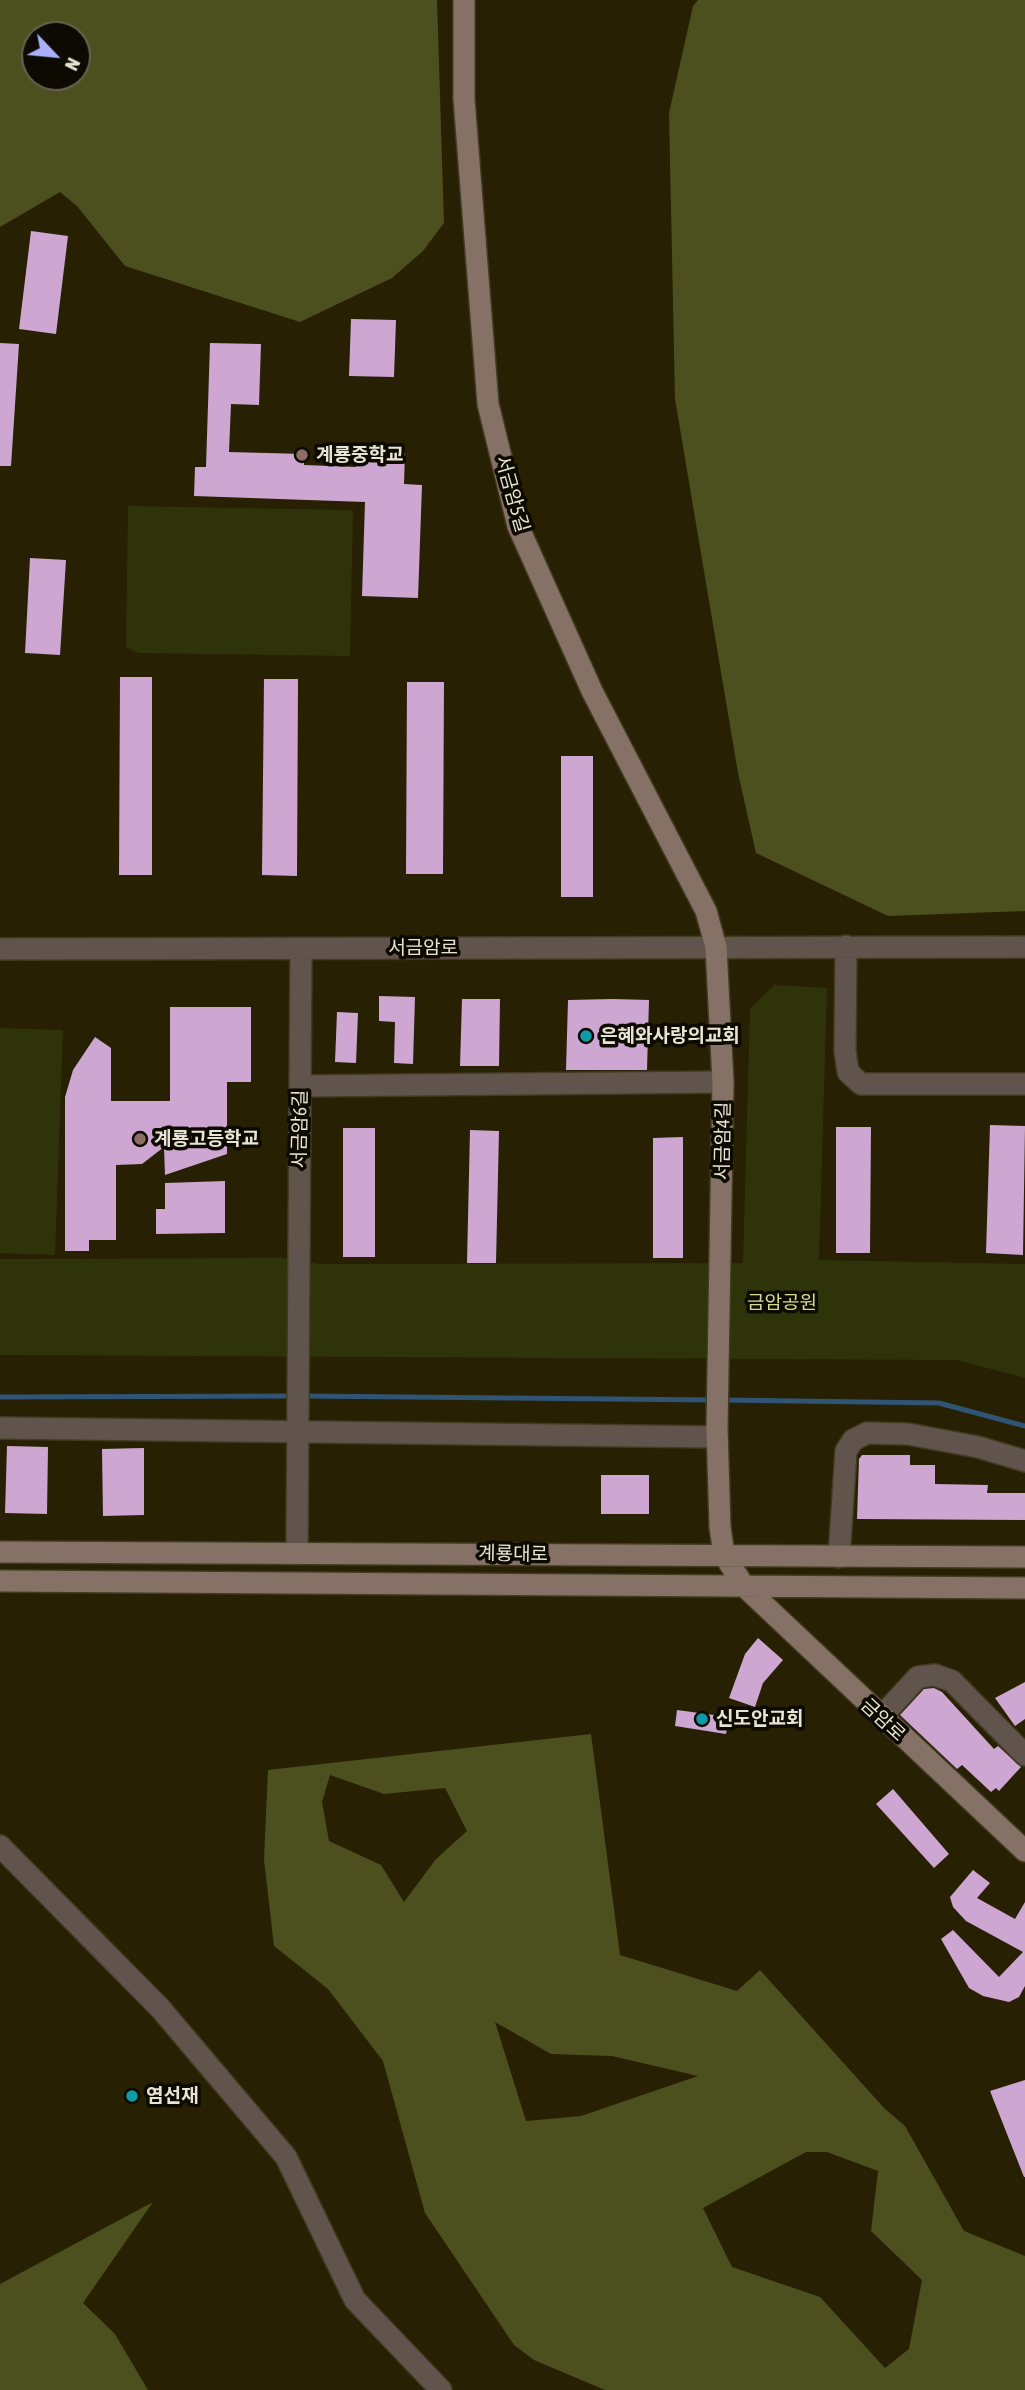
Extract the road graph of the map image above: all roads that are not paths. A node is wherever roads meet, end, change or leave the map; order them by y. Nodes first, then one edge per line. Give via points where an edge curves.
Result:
1 (464, 0) edge
2 (846, 946) junction
3 (716, 947) junction
4 (1025, 947) edge
5 (0, 949) edge
6 (300, 949) junction
7 (723, 1082) junction
8 (1025, 1084) edge
9 (300, 1086) junction
10 (0, 1428) edge
11 (298, 1430) junction
12 (717, 1432) junction
13 (1025, 1461) edge
14 (297, 1551) junction
15 (0, 1552) edge
16 (724, 1555) junction
17 (839, 1557) junction
18 (1025, 1557) edge
19 (0, 1581) edge
20 (744, 1586) junction
21 (1025, 1588) edge
22 (881, 1717) junction
23 (1023, 1750) edge
24 (0, 1846) edge
25 (1025, 1851) edge
26 (442, 2390) edge

1 - 3 main road, 서금암5길 via 465,112 488,404 518,526 592,691 706,911
2 - 3 street, 서금암로
2 - 4 street, 서금암로
2 - 8 street via 845,1051 848,1072 861,1083
3 - 6 street, 서금암로
3 - 7 main road, 서금암4길
5 - 6 street, 서금암로
6 - 9 street, 서금암6길
7 - 9 street
7 - 12 main road, 서금암4길
9 - 11 street, 서금암6길
10 - 11 street
11 - 12 street
11 - 14 street
12 - 16 main road
13 - 17 street via 908,1434 867,1433 853,1440 846,1451
14 - 15 main road, 계룡대로
14 - 16 main road, 계룡대로
16 - 17 main road, 계룡대로
16 - 20 main road
17 - 18 main road, 계룡대로
19 - 20 main road, 계룡대로
20 - 21 main road, 계룡대로
20 - 22 main road, 금암로
22 - 23 street via 918,1677 935,1675 952,1681
22 - 25 main road, 금암로
24 - 26 street via 160,2008 286,2157 355,2300

